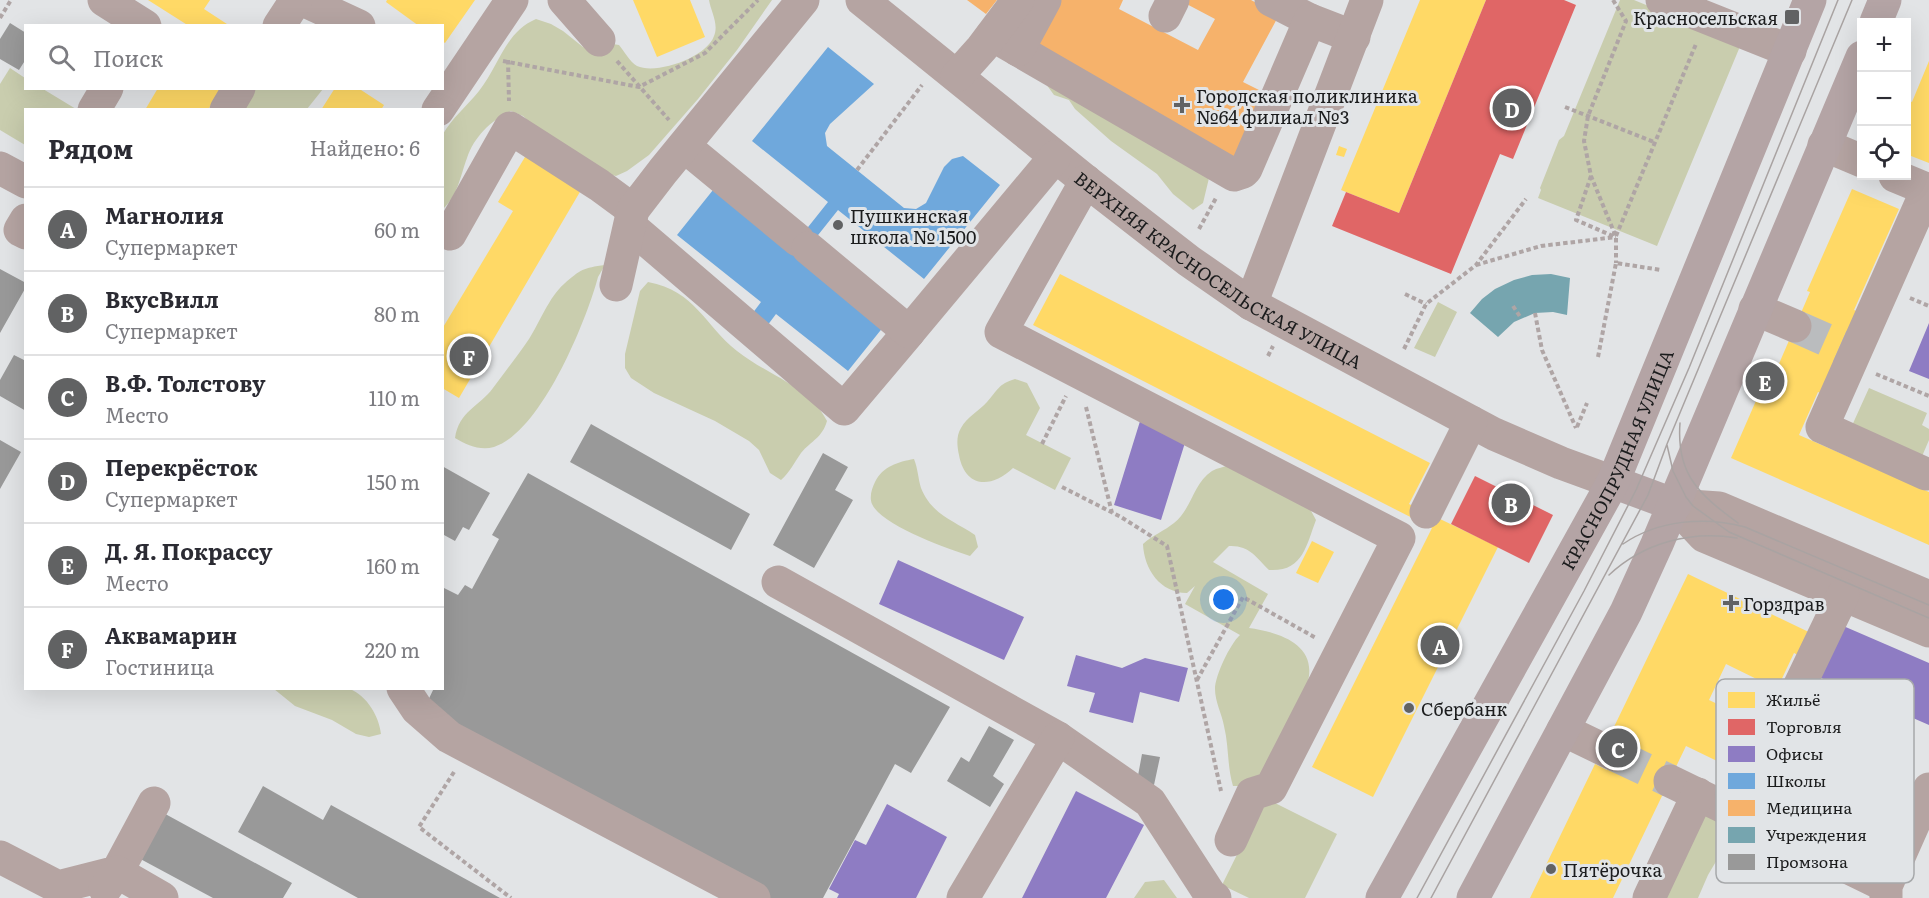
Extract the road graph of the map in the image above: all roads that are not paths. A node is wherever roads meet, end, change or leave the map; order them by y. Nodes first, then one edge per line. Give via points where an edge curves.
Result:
1 (104, 0) edge
2 (296, 0) edge
3 (303, 0) edge
4 (512, 0) edge
5 (564, 0) edge
6 (803, 0) edge
7 (862, 0) edge
8 (1018, 0) edge
9 (1045, 0) edge
10 (1271, 0) edge
11 (1367, 0) edge
12 (1662, 0) edge
13 (1810, 0) edge
14 (1885, 0) edge
15 (1878, 18) edge
16 (1310, 20) junction
17 (143, 24) edge
18 (280, 24) edge
19 (355, 24) edge
20 (1354, 37) junction
21 (599, 40) road end
22 (1005, 42) junction
23 (1790, 51) junction
24 (453, 68) edge
25 (1857, 69) edge
26 (957, 76) junction
27 (105, 90) edge
28 (238, 90) edge
29 (95, 108) edge
30 (227, 108) edge
31 (439, 108) edge
32 (679, 136) junction
33 (1824, 145) junction
34 (1055, 157) junction
35 (1857, 159) edge
36 (0, 168) edge
37 (1904, 180) edge
38 (24, 181) edge
39 (1086, 181) junction
40 (1928, 190) edge
41 (631, 218) junction
42 (445, 236) edge
43 (616, 285) dead end
44 (1251, 304) junction
45 (1755, 309) junction
46 (1795, 326) tunnel mouth
47 (909, 332) junction
48 (1471, 422) junction
49 (1926, 474) dead end
50 (1613, 482) junction
51 (1675, 505) junction
52 (1415, 524) junction
53 (778, 582) dead end
54 (1844, 595) junction
55 (1929, 597) edge
56 (1929, 631) edge
57 (1803, 679) edge
58 (404, 690) edge
59 (1563, 730) junction
60 (1058, 738) junction
61 (1615, 755) tunnel mouth
62 (1929, 789) edge
63 (154, 803) dead end
64 (1716, 804) edge
65 (1914, 825) edge
66 (1231, 840) dead end
67 (0, 856) edge
68 (1869, 883) edge
69 (108, 885) edge
70 (1886, 892) edge
71 (1212, 897) edge
72 (162, 898) edge
73 (753, 898) edge
74 (963, 898) edge
75 (1382, 898) edge
76 (1473, 898) edge
77 (1648, 898) edge

1 - 17 street
2 - 18 street
3 - 19 street
4 - 24 street
5 - 21 street
6 - 32 street
7 - 26 street, ВЕРХНЯЯ КРАСНОСЕЛЬСКАЯ УЛИЦА
8 - 22 street
9 - 22 street
10 - 16 street
11 - 20 street
12 - 23 street
13 - 23 main road, КРАСНОПРУДНАЯ УЛИЦА
14 - 15 main road
16 - 20 street
16 - 22 street via 1246,169 1234,175
20 - 44 street
22 - 26 street
23 - 50 main road, КРАСНОПРУДНАЯ УЛИЦА
24 - 31 street
25 - 33 main road
26 - 34 street, ВЕРХНЯЯ КРАСНОСЕЛЬСКАЯ УЛИЦА
27 - 29 street
28 - 30 street
32 - 41 street
32 - 47 street
33 - 35 street
33 - 45 main road
34 - 39 street, ВЕРХНЯЯ КРАСНОСЕЛЬСКАЯ УЛИЦА
34 - 47 street
36 - 38 street
37 - 40 street
39 - 44 street, ВЕРХНЯЯ КРАСНОСЕЛЬСКАЯ УЛИЦА
39 - 52 street via 1001,332
40 - 49 street via 1851,355 1822,428
41 - 42 street via 599,185 510,128
41 - 43 street
41 - 47 street via 844,409
44 - 48 street, ВЕРХНЯЯ КРАСНОСЕЛЬСКАЯ УЛИЦА
45 - 46 street
45 - 51 main road
48 - 50 street, ВЕРХНЯЯ КРАСНОСЕЛЬСКАЯ УЛИЦА via 1561,464
48 - 52 street
50 - 51 main road
50 - 75 main road, КРАСНОПРУДНАЯ УЛИЦА
51 - 54 street via 1704,537
51 - 55 street via 1719,508
51 - 59 main road via 1626,612
52 - 66 street via 1341,651 1270,788 1252,795
53 - 60 street
54 - 56 street
54 - 57 street
58 - 73 street via 417,709 449,737
59 - 61 street
59 - 76 main road
60 - 71 street via 1149,802
60 - 74 street
62 - 65 street
63 - 69 street
64 - 77 street via 1684,788
67 - 69 street via 58,887
68 - 70 street
69 - 72 street

